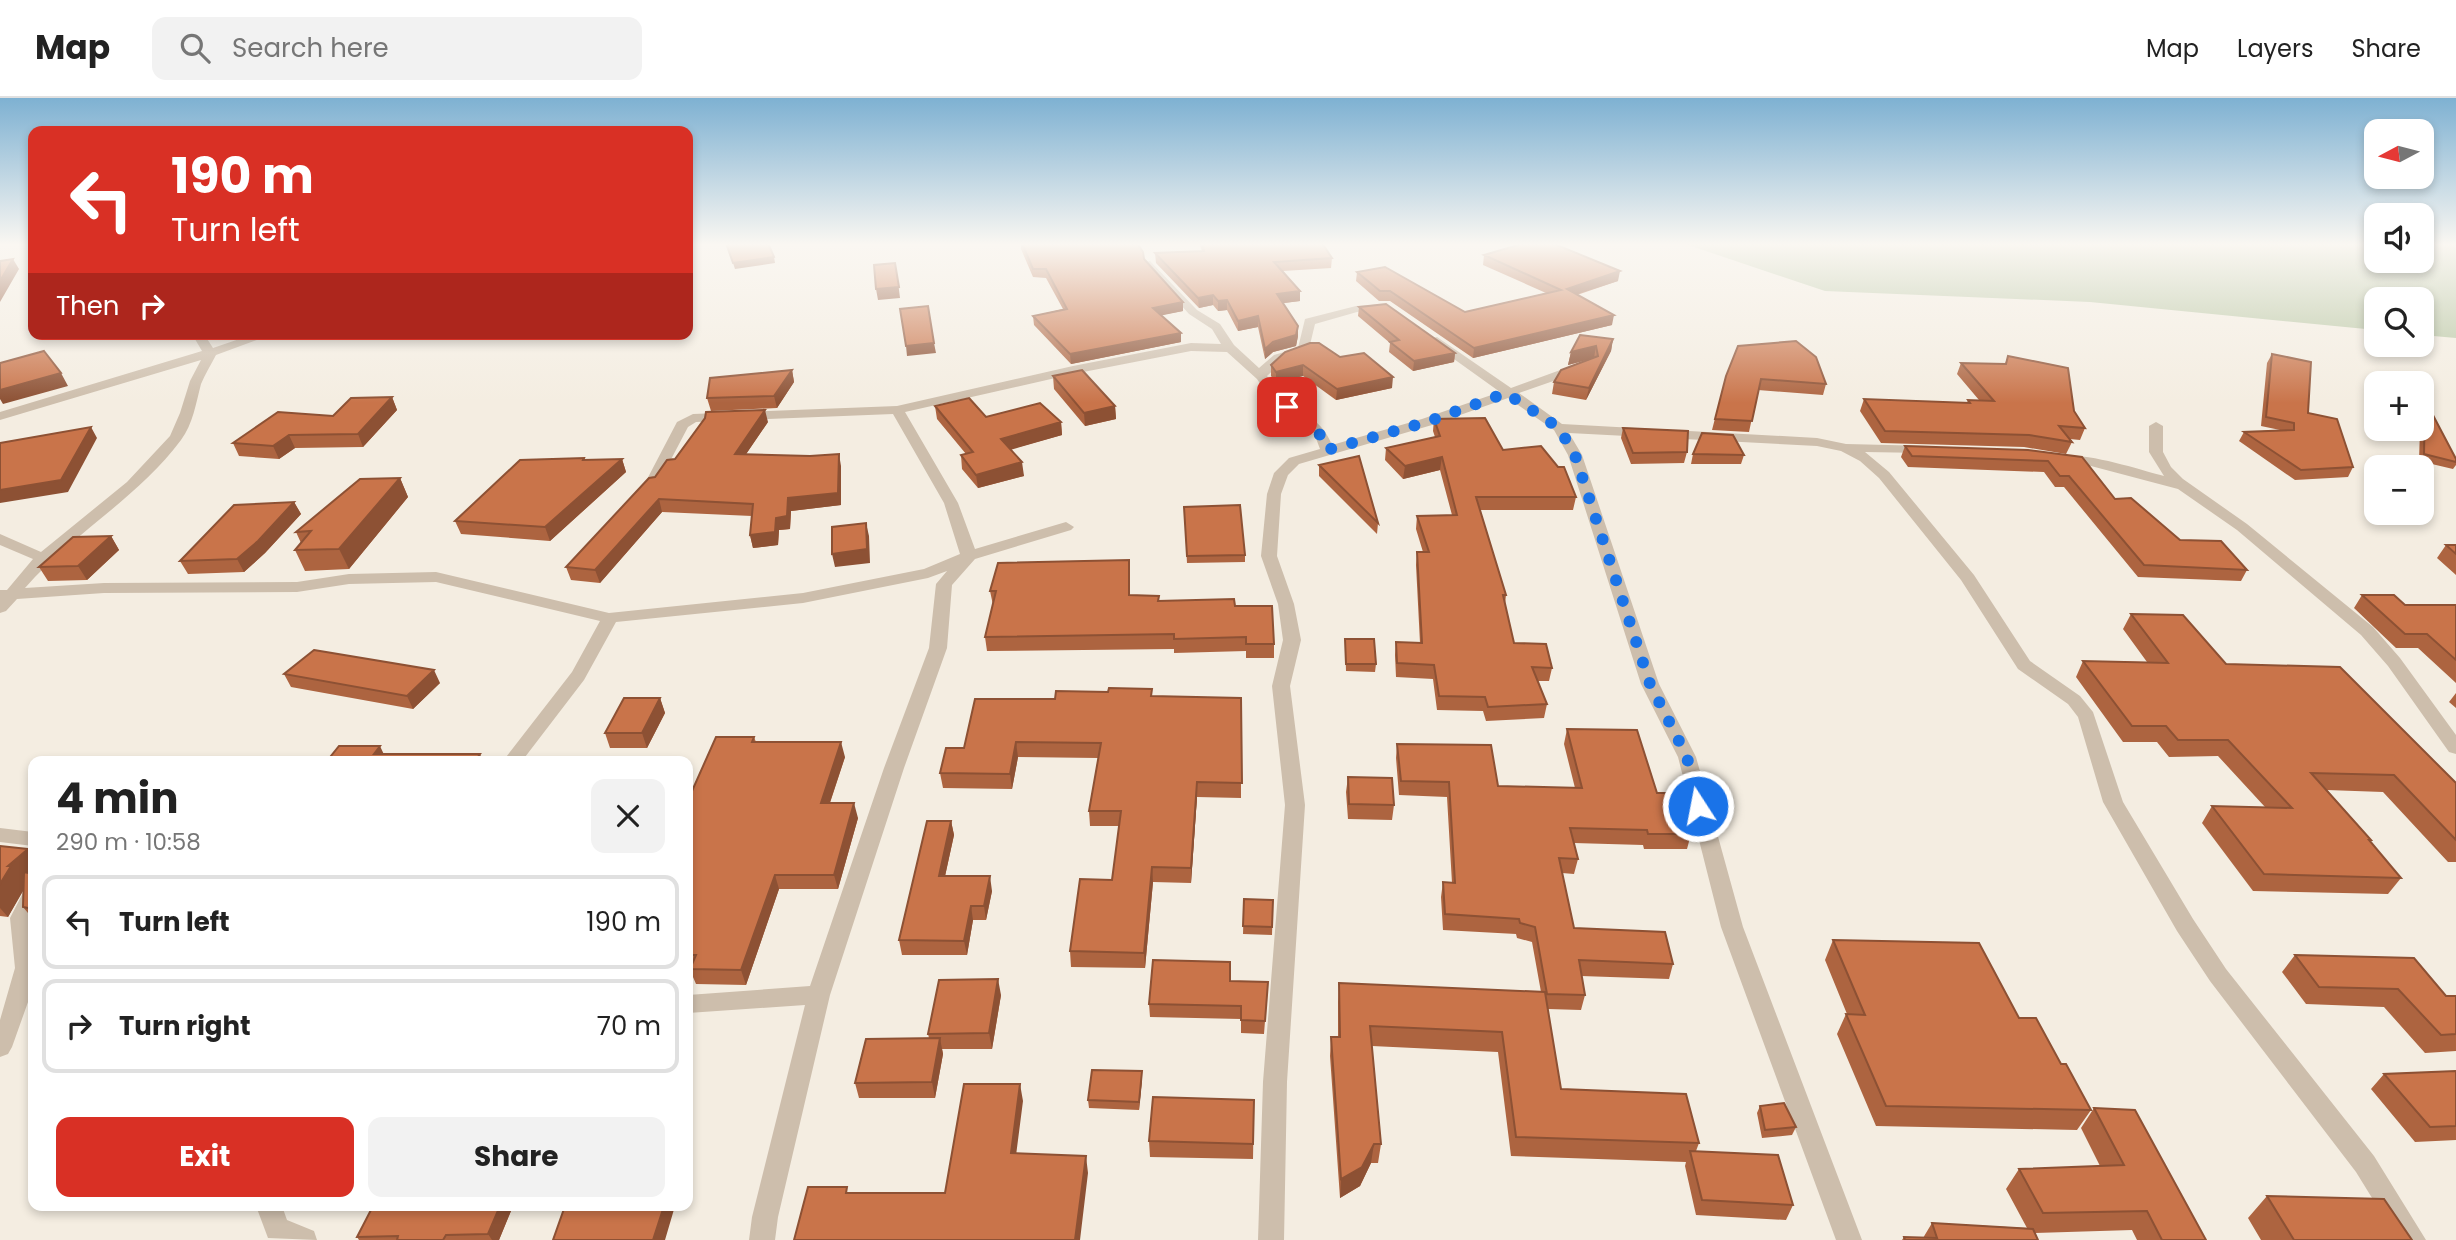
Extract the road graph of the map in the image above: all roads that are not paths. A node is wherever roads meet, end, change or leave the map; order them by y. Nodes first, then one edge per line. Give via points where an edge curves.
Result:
1 (1180, 296) edge
2 (1399, 314) edge
3 (1422, 330) edge
4 (1221, 334) junction
5 (202, 340) edge
6 (250, 340) edge
7 (1191, 347) junction
8 (1230, 348) junction
9 (210, 354) junction
10 (1590, 365) edge
11 (1261, 376) junction
12 (1506, 393) junction
13 (897, 410) junction
14 (0, 416) edge
15 (2156, 426) dead end
16 (1559, 428) junction
17 (1845, 448) junction
18 (1327, 450) junction
19 (1935, 450) edge
20 (2046, 459) edge
21 (651, 485) edge
22 (2185, 486) junction
23 (1066, 527) dead end
24 (0, 540) edge
25 (969, 556) junction
26 (43, 558) junction
27 (7, 594) edge
28 (0, 608) edge
29 (609, 618) junction
30 (2456, 748) edge
31 (516, 756) edge
32 (0, 835) edge
33 (28, 838) edge
34 (28, 901) edge
35 (819, 995) junction
36 (693, 1004) edge
37 (0, 1047) edge
38 (271, 1211) edge
39 (304, 1240) edge
40 (762, 1240) edge
41 (1271, 1240) edge
42 (1849, 1240) edge
43 (2413, 1240) edge

1 - 4 street
2 - 11 street via 1378,305 1315,319 1309,322 1304,350 1265,365
3 - 12 street
4 - 7 street
4 - 8 street
5 - 9 street
6 - 9 street
7 - 8 street
7 - 13 street
8 - 11 street
9 - 14 street
9 - 26 street via 176,438 132,485
10 - 12 street
11 - 18 street via 1278,400 1320,432
12 - 16 street
12 - 18 street via 1427,422
13 - 21 street via 693,418 682,425
13 - 25 street via 951,503
15 - 22 street via 2156,452 2165,469
16 - 17 street via 1803,441
16 - 42 street via 1575,455 1650,684 1687,757 1732,927
17 - 19 street
17 - 43 street via 1865,458 1891,484 1968,578 2024,664 2074,700 2087,716 2113,802 2185,925 2218,975 2365,1164
18 - 41 street via 1294,461 1281,473 1274,494 1269,556 1286,604 1292,640 1281,686 1294,805 1275,1082
20 - 22 street via 2091,462
22 - 30 street via 2367,631
23 - 25 street
24 - 26 street
25 - 29 street via 928,573 803,598
25 - 35 street via 944,584 937,648
26 - 27 street
27 - 28 street
27 - 29 street via 104,588 297,587 349,579 436,577
29 - 31 street via 599,644
32 - 33 street
34 - 37 street via 18,929 27,965
35 - 36 street
35 - 40 street
38 - 39 street via 277,1229

